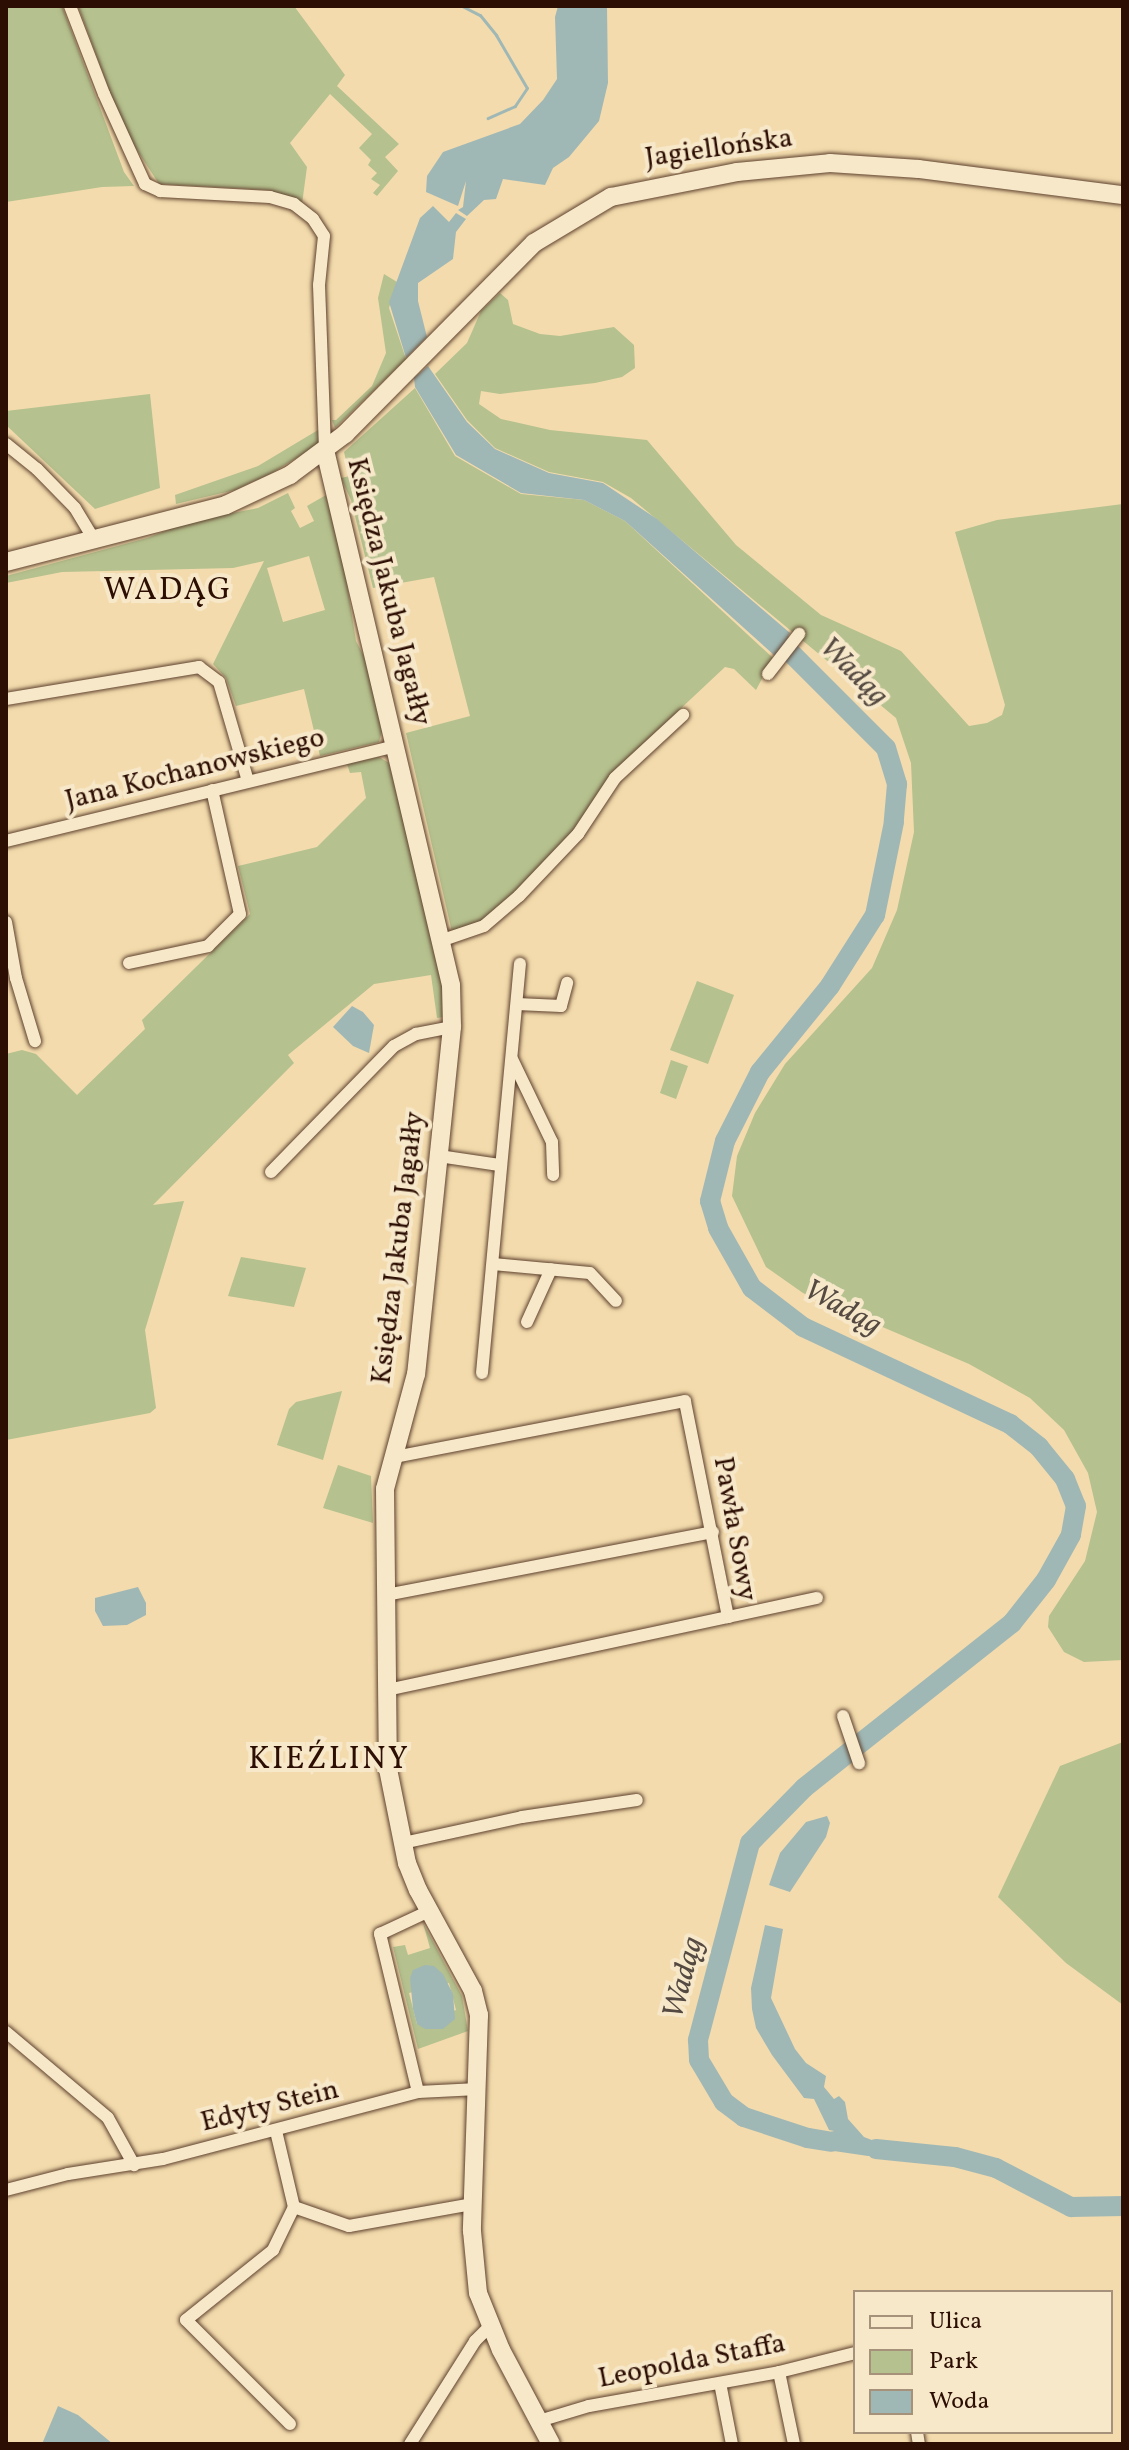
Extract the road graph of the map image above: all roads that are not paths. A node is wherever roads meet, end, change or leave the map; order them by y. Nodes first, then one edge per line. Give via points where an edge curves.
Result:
1 (70, 6) edge
2 (1123, 195) edge
3 (394, 385) joint
4 (6, 444) edge
5 (325, 450) junction
6 (94, 540) junction
7 (6, 562) edge
8 (799, 634) dead end
9 (768, 674) dead end
10 (6, 699) edge
11 (683, 715) dead end
12 (396, 746) junction
13 (248, 781) junction
14 (212, 790) junction
15 (6, 841) edge
16 (6, 922) edge
17 (443, 940) junction
18 (129, 963) dead end
19 (520, 964) dead end
20 (567, 983) dead end
21 (517, 1004) junction
22 (452, 1027) junction
23 (35, 1041) dead end
24 (512, 1059) junction
25 (533, 1101) junction
26 (508, 1105) junction
27 (439, 1156) junction
28 (499, 1165) junction
29 (271, 1172) dead end
30 (553, 1175) dead end
31 (493, 1264) junction
32 (551, 1269) junction
33 (616, 1301) dead end
34 (527, 1322) dead end
35 (482, 1373) dead end
36 (393, 1457) junction
37 (713, 1532) junction
38 (386, 1595) junction
39 (817, 1598) dead end
40 (728, 1617) junction
41 (387, 1690) junction
42 (843, 1716) dead end
43 (859, 1763) dead end
44 (637, 1800) dead end
45 (403, 1843) junction
46 (429, 1911) junction
47 (6, 2032) edge
48 (478, 2089) junction
49 (418, 2092) junction
50 (276, 2131) junction
51 (134, 2165) junction
52 (6, 2190) edge
53 (473, 2204) junction
54 (294, 2207) junction
55 (490, 2326) junction
56 (853, 2354) edge
57 (779, 2372) junction
58 (720, 2383) junction
59 (539, 2421) junction
60 (290, 2424) dead end
61 (410, 2444) edge
62 (551, 2444) edge
63 (732, 2444) edge
64 (794, 2444) edge

1 - 5 street via 145,184 160,191 270,197 294,204 324,236 319,285
2 - 3 street, Jagiellońska via 830,163 647,187 594,205 534,243
3 - 5 street, Księdza Jakuba Jagałły
4 - 6 street via 75,508
5 - 6 street via 290,475 226,505
5 - 12 street, Księdza Jakuba Jagałły
6 - 7 street
8 - 9 street
10 - 13 street via 199,667 219,682
11 - 17 street via 615,778 578,834 519,896 484,926
12 - 13 street, Jana Kochanowskiego
12 - 17 street, Księdza Jakuba Jagałły
13 - 14 street, Jana Kochanowskiego
14 - 15 street, Jana Kochanowskiego
14 - 18 street via 240,914 208,946
16 - 23 street
17 - 22 street, Księdza Jakuba Jagałły
19 - 21 street
20 - 21 street via 561,1006
21 - 24 street
22 - 27 street, Księdza Jakuba Jagałły
22 - 29 street via 416,1034 394,1046
24 - 25 street
24 - 26 street
25 - 26 street
25 - 30 street via 552,1142
26 - 28 street
27 - 28 street
27 - 36 street, Księdza Jakuba Jagałły via 416,1374
28 - 31 street
31 - 32 street
31 - 35 street
32 - 33 street via 590,1273
32 - 34 street
36 - 37 street, Pawła Sowy via 685,1401
36 - 38 street, Księdza Jakuba Jagałły via 382,1522
37 - 38 street
37 - 40 street, Pawła Sowy
38 - 41 street, Księdza Jakuba Jagałły
39 - 40 street
40 - 41 street, Pawła Sowy
41 - 45 street, Księdza Jakuba Jagałły via 388,1769
42 - 43 street
44 - 45 street via 522,1817
45 - 46 street, Księdza Jakuba Jagałły
46 - 48 street, Księdza Jakuba Jagałły via 473,1991 479,2015
46 - 49 street via 380,1934
47 - 51 street via 108,2118
48 - 49 street, Edyty Stein
48 - 53 street, Księdza Jakuba Jagałły
49 - 50 street, Edyty Stein
50 - 51 street, Edyty Stein
50 - 54 street
51 - 52 street, Edyty Stein
53 - 54 street via 349,2226
53 - 55 street, Księdza Jakuba Jagałły via 475,2276
54 - 60 street via 273,2250 186,2320
55 - 59 street, Księdza Jakuba Jagałły
55 - 61 street
56 - 57 street, Leopolda Staffa
57 - 58 street, Leopolda Staffa
57 - 64 street
58 - 59 street, Leopolda Staffa via 589,2406
58 - 63 street
59 - 62 street, Księdza Jakuba Jagałły

